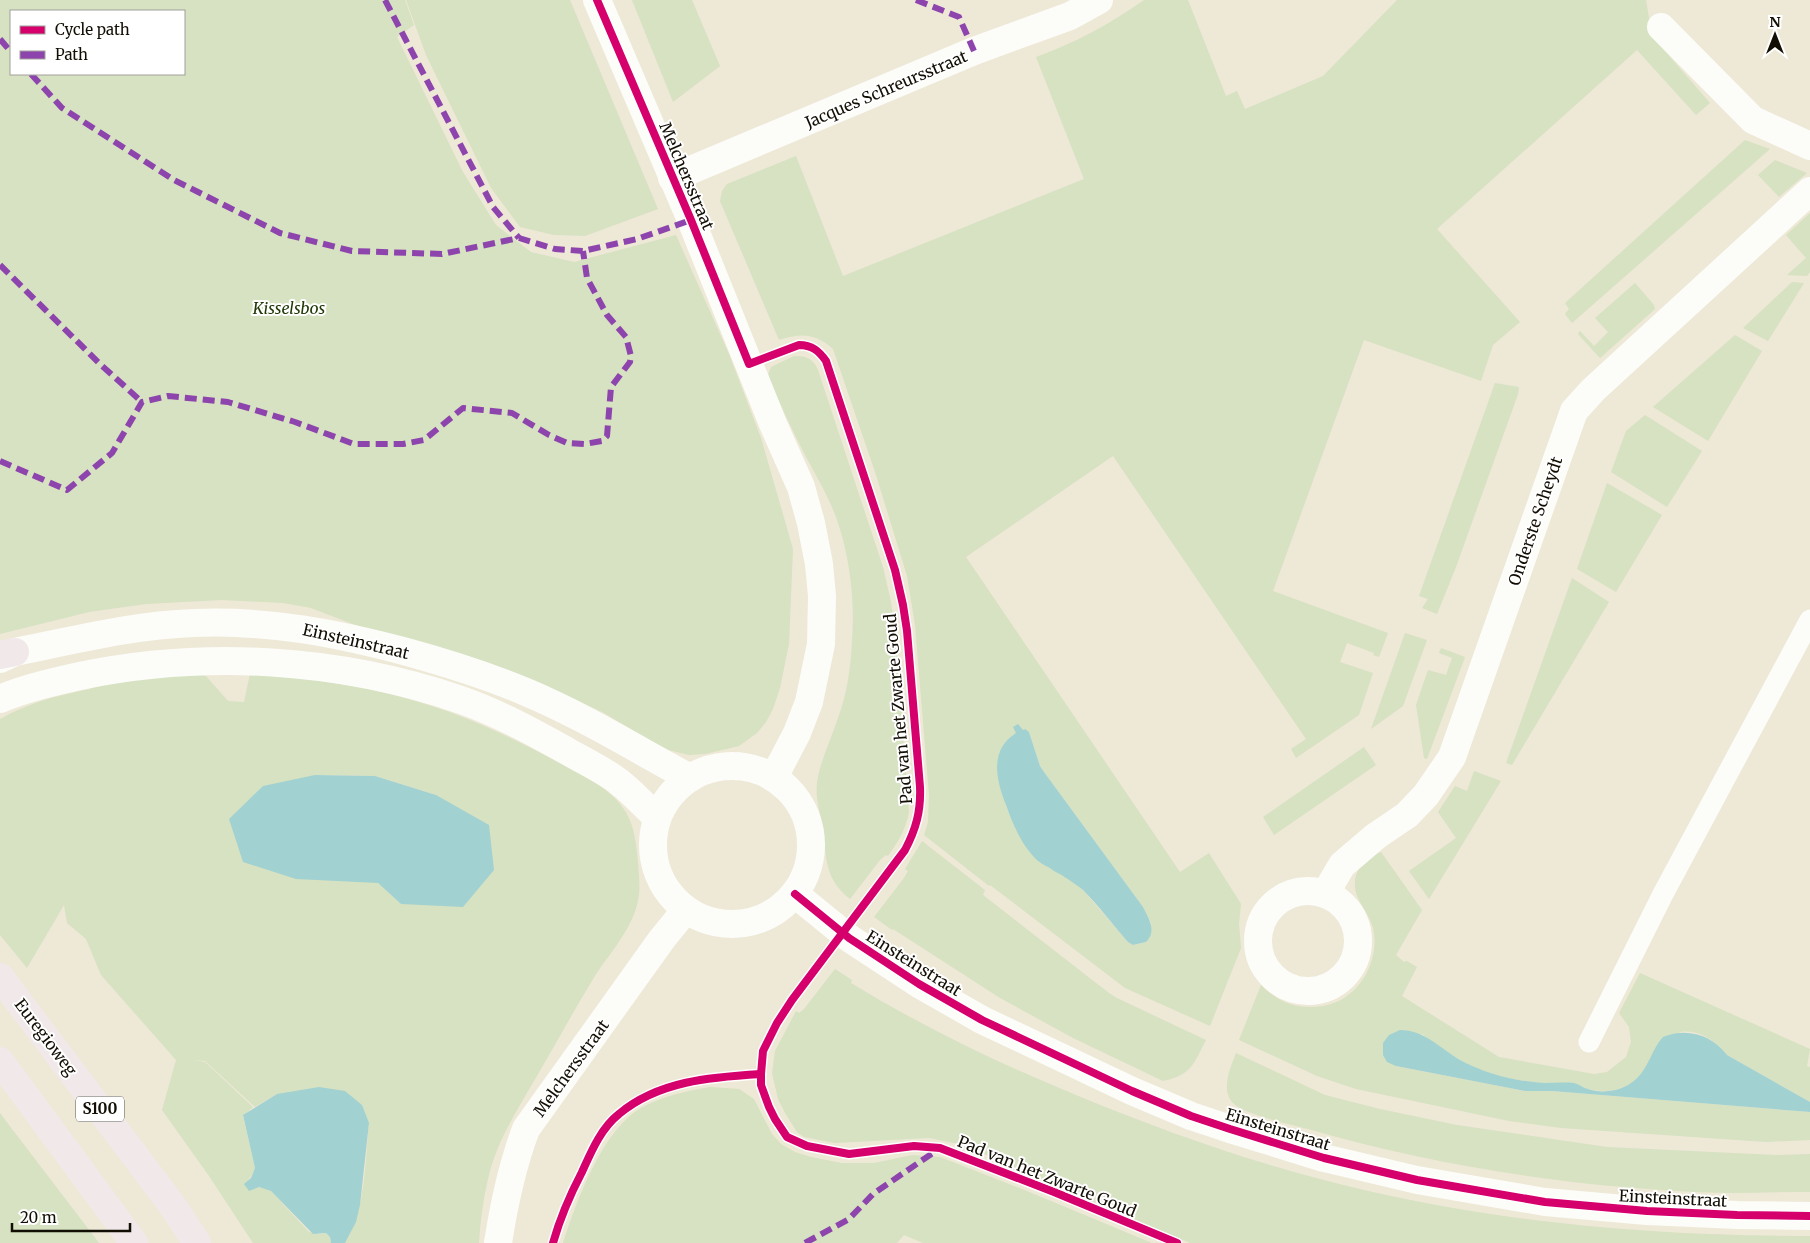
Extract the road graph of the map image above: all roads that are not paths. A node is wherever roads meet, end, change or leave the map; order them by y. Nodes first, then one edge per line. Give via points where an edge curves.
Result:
1 (597, 0) edge
2 (1099, 0) edge
3 (1661, 27) dead end
4 (1810, 146) edge
5 (672, 178) junction
6 (1810, 191) edge
7 (1810, 620) edge
8 (5, 655) edge
9 (0, 698) edge
10 (774, 777) junction
11 (690, 778) junction
12 (658, 818) junction
13 (795, 894) junction
14 (1325, 894) dead end
15 (684, 912) junction
16 (0, 977) edge
17 (1589, 1042) dead end
18 (0, 1061) edge
19 (1810, 1216) edge
20 (134, 1243) edge
21 (197, 1243) edge
22 (498, 1243) edge

1 - 5 street, Melchersstraat
2 - 5 street, Jacques Schreursstraat via 1070,16 974,52
3 - 4 street via 1754,120
5 - 10 street, Melchersstraat via 801,487 819,564 821,644 814,680 800,725
6 - 14 street, Onderste Scheydt via 1574,411 1452,757 1426,796 1342,866
7 - 17 lane
8 - 11 street, Einsteinstraat via 142,627 249,622 304,629 435,660 525,691
9 - 12 street, Einsteinstraat via 104,671 191,661 308,666 376,677 463,701 545,738 618,781
10 - 11 street via 751,768 730,766 706,770
10 - 13 street via 794,795 807,816 811,830 808,871
11 - 12 street via 669,797
12 - 15 street via 653,841 658,872
13 - 15 street via 778,910 756,920 732,924
13 - 19 street, Einsteinstraat via 849,938 982,1020 1132,1091 1206,1121 1324,1158 1417,1180 1545,1202 1647,1211
15 - 22 street, Melchersstraat via 526,1129 504,1202
16 - 21 main road, Euregioweg / S100 via 172,1205
18 - 20 main road

